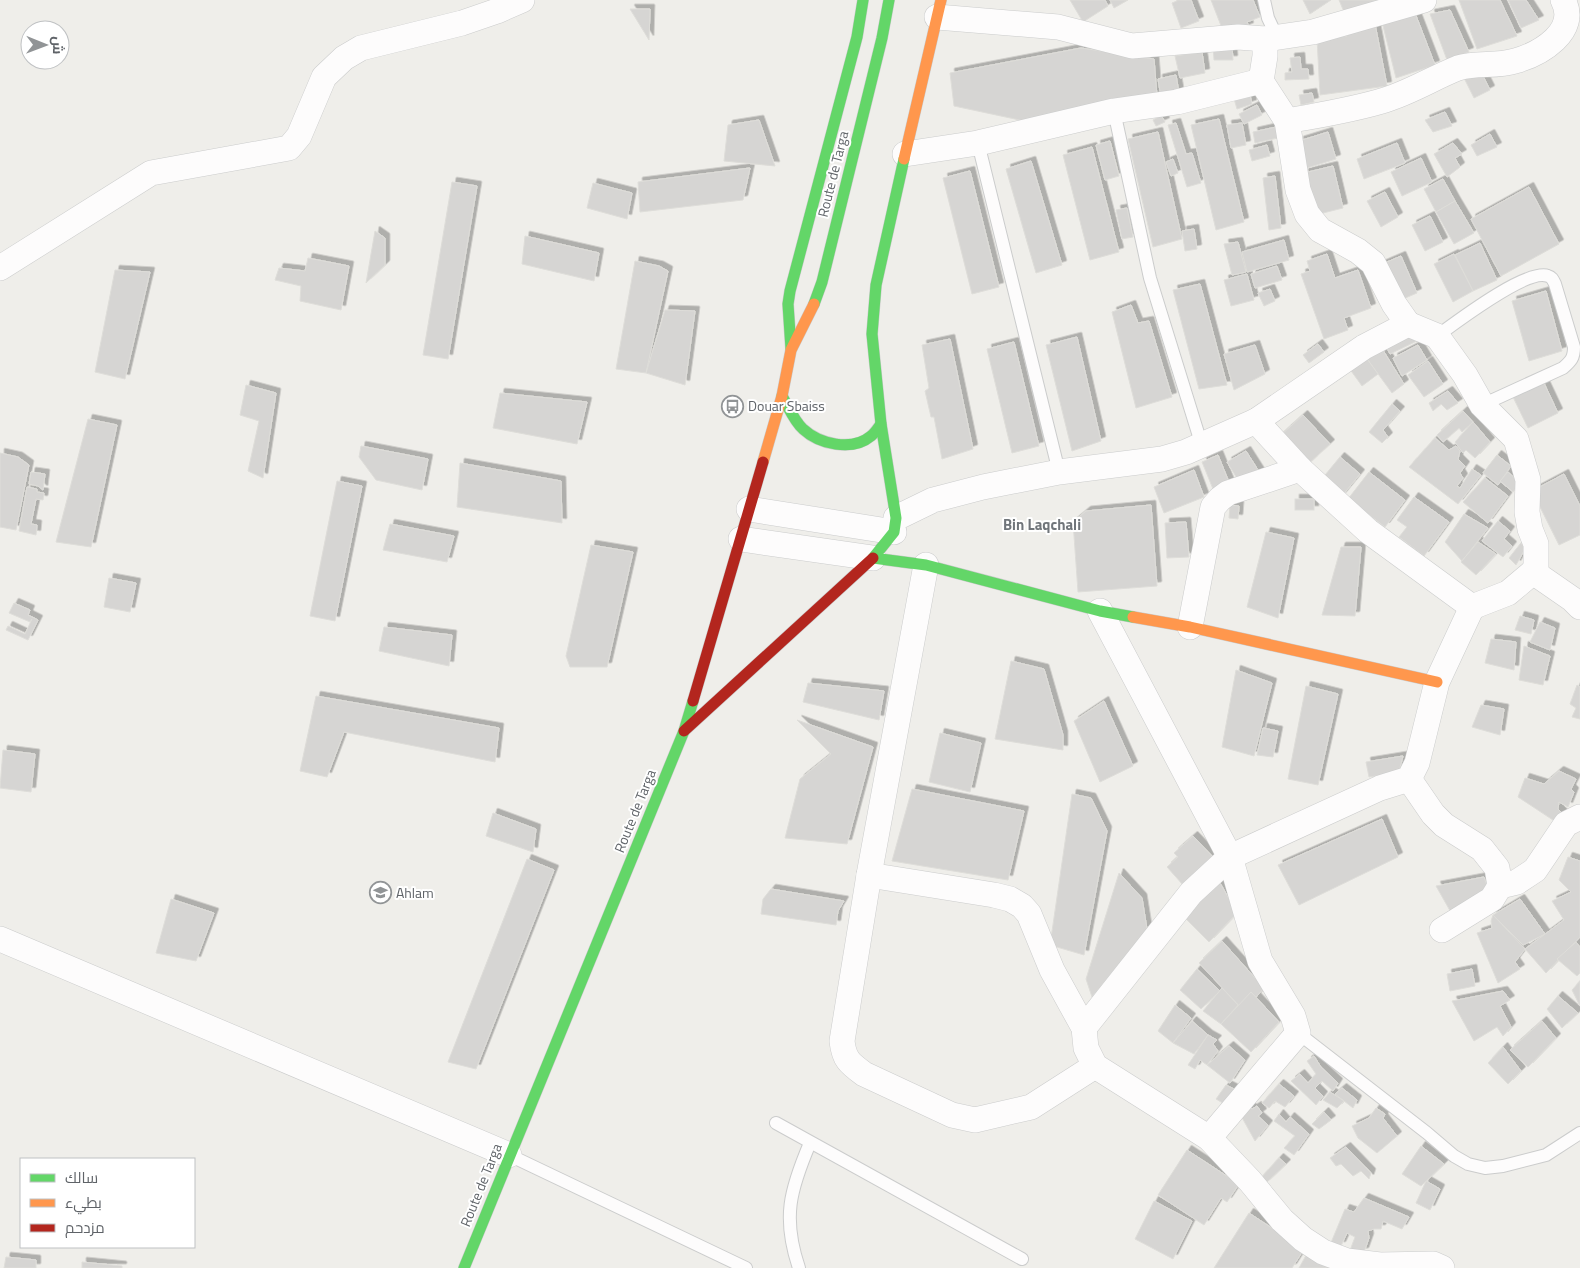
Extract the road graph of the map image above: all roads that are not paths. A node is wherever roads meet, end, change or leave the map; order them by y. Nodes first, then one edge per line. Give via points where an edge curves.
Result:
1 (522, 0) edge
2 (863, 0) edge
3 (890, 0) edge
4 (1264, 0) edge
5 (1424, 0) edge
6 (1564, 0) edge
7 (939, 9) edge
8 (1271, 38) junction
9 (1260, 80) junction
10 (1114, 111) junction
11 (1287, 121) junction
12 (978, 143) junction
13 (905, 154) junction
14 (0, 268) edge
15 (1408, 324) junction
16 (1437, 336) junction
17 (791, 350) junction
18 (782, 396) junction
19 (1482, 405) junction
20 (1256, 421) junction
21 (881, 424) junction
22 (1202, 446) junction
23 (1300, 470) junction
24 (1060, 472) junction
25 (749, 509) junction
26 (895, 525) junction
27 (741, 539) junction
28 (873, 558) junction
29 (926, 565) junction
30 (1533, 572) junction
31 (1472, 607) junction
32 (1580, 607) edge
33 (1100, 611) junction
34 (1190, 627) junction
35 (1437, 682) junction
36 (684, 731) junction
37 (1409, 779) junction
38 (1580, 817) edge
39 (1230, 856) junction
40 (869, 875) junction
41 (1500, 886) junction
42 (1442, 930) dead end
43 (0, 939) edge
44 (1084, 1028) junction
45 (1298, 1033) junction
46 (1095, 1066) junction
47 (776, 1123) dead end
48 (1580, 1133) edge
49 (1209, 1138) junction
50 (810, 1143) junction
51 (510, 1155) junction
52 (1022, 1260) dead end
53 (464, 1268) edge
54 (746, 1268) edge
55 (799, 1268) edge
56 (1442, 1268) edge

1 - 14 street via 462,23 361,48 324,76 299,136 289,148 152,173
2 - 17 main road, Route de Targa via 790,291
3 - 17 main road, Route de Targa via 819,294
4 - 8 lane
5 - 8 street via 1313,32
6 - 11 street via 1570,18 1567,27 1554,42 1536,52 1515,61 1459,68 1383,101
7 - 8 street via 1058,27 1132,46 1238,37
7 - 13 main road
8 - 9 street
9 - 10 street via 1177,102
9 - 11 street
10 - 12 street
10 - 22 lane via 1150,278
11 - 15 street via 1298,190 1306,214 1320,230 1373,263
12 - 13 street
12 - 24 lane
13 - 21 main road via 874,302 872,334
15 - 16 street
15 - 20 street via 1364,347
16 - 19 street
16 - 19 lane via 1486,301 1519,283 1540,275 1552,278 1574,347 1571,361 1563,368
17 - 18 main road, Route de Targa
18 - 21 main road via 802,428 821,441 846,445 859,442 870,437
18 - 25 main road, Route de Targa
19 - 30 street via 1516,440 1528,480 1527,512 1536,544
20 - 22 street
20 - 23 street
21 - 26 main road
22 - 24 street via 1162,459
23 - 31 street via 1368,531
23 - 34 street via 1228,493 1213,507
24 - 26 street via 933,500
25 - 26 street
25 - 27 main road, Route de Targa
26 - 28 main road
27 - 28 street
27 - 36 main road, Route de Targa
28 - 29 main road
28 - 36 main road
29 - 33 main road
29 - 40 street
30 - 31 street via 1508,594
30 - 32 street
31 - 35 street
33 - 34 main road
33 - 39 street
34 - 35 main road
35 - 37 street via 1417,763
36 - 51 main road, Route de Targa
37 - 39 street via 1380,788
37 - 41 street via 1444,826 1482,849 1497,868
38 - 41 street via 1566,824 1535,870 1517,882
39 - 44 street via 1191,893
39 - 45 street via 1260,961 1293,1016
40 - 44 street via 994,895 1022,906 1029,914 1052,970
40 - 46 street via 842,1040 844,1056 852,1065 864,1074 952,1116 975,1120 1031,1107
41 - 42 street via 1492,899
43 - 51 street
44 - 46 street via 1086,1048
45 - 48 lane via 1468,1164 1484,1168 1546,1155
45 - 49 street
46 - 49 street
47 - 50 lane
49 - 56 street via 1282,1220 1323,1252 1347,1261 1380,1265 1433,1264
50 - 52 lane
50 - 55 lane via 790,1198 792,1246
51 - 53 main road, Route de Targa
51 - 54 lane

